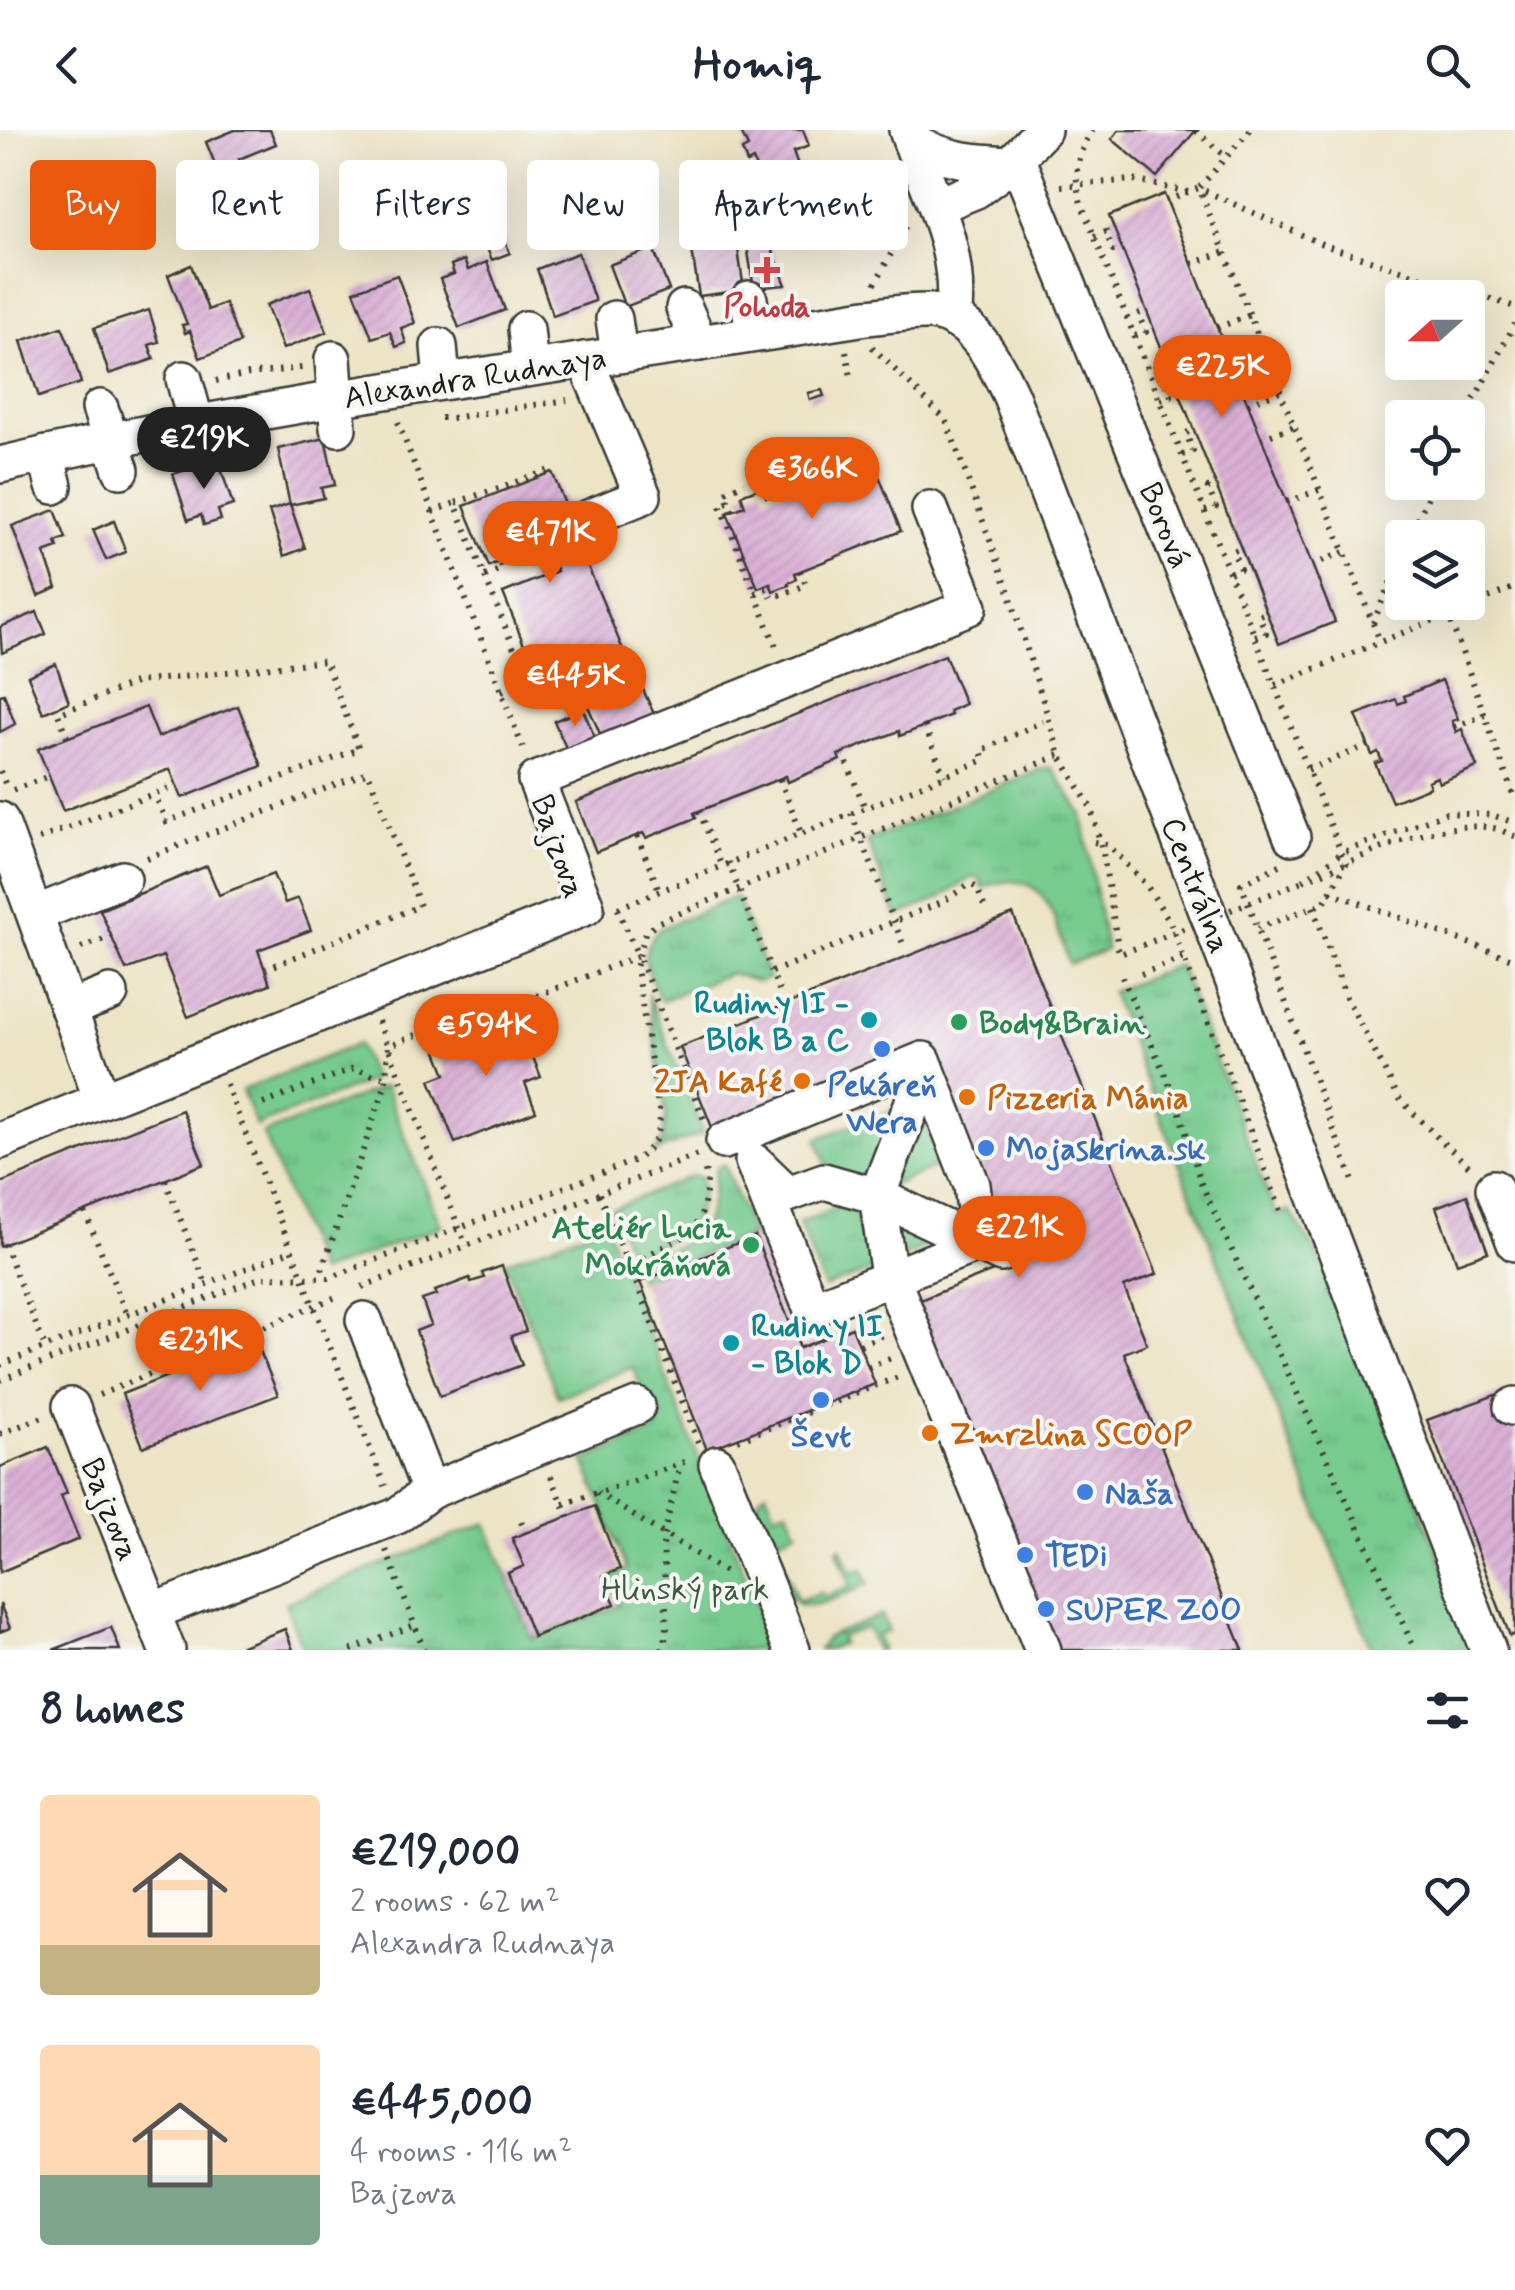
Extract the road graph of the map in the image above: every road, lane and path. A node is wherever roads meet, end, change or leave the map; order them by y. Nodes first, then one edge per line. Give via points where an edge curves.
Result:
1 (1043, 130) edge
2 (1093, 130) edge
3 (1196, 130) edge
4 (1250, 130) edge
5 (909, 136) edge
6 (1226, 157) junction
7 (1019, 171) junction
8 (1076, 185) junction
9 (1199, 188) junction
10 (1188, 192) junction
11 (1166, 201) dead end
12 (924, 211) junction
13 (1094, 236) junction
14 (1121, 248) dead end
15 (1224, 252) junction
16 (1192, 264) dead end
17 (750, 299) dead end
18 (1515, 307) edge
19 (684, 308) dead end
20 (1146, 311) dead end
21 (1250, 315) junction
22 (866, 317) junction
23 (953, 318) junction
24 (614, 319) dead end
25 (1515, 324) edge
26 (1217, 328) dead end
27 (526, 329) dead end
28 (754, 334) junction
29 (1135, 336) junction
30 (699, 342) junction
31 (602, 357) junction
32 (334, 359) dead end
33 (848, 364) dead end
34 (530, 368) junction
35 (1172, 375) dead end
36 (851, 376) dead end
37 (184, 379) dead end
38 (1280, 391) junction
39 (1160, 400) junction
40 (1474, 400) edge
41 (1248, 404) dead end
42 (337, 413) junction
43 (396, 417) dead end
44 (1294, 426) junction
45 (213, 430) junction
46 (1194, 430) dead end
47 (1261, 439) dead end
48 (1182, 455) junction
49 (0, 465) edge
50 (553, 468) dead end
51 (746, 483) dead end
52 (1216, 485) dead end
53 (1320, 490) junction
54 (728, 502) junction
55 (1286, 502) dead end
56 (456, 503) junction
57 (930, 510) dead end
58 (732, 511) dead end
59 (1205, 511) junction
60 (432, 512) junction
61 (581, 520) dead end
62 (1241, 548) dead end
63 (1344, 552) junction
64 (499, 562) dead end
65 (1312, 565) dead end
66 (800, 571) dead end
67 (1230, 574) junction
68 (485, 576) junction
69 (1515, 587) edge
70 (755, 593) junction
71 (1385, 595) edge
72 (1485, 599) edge
73 (1267, 612) dead end
74 (1433, 620) edge
75 (1450, 620) edge
76 (1373, 624) junction
77 (1255, 637) junction
78 (1380, 641) junction
79 (523, 643) dead end
80 (514, 647) junction
81 (789, 679) junction
82 (1274, 685) junction
83 (502, 692) junction
84 (1484, 715) junction
85 (1043, 720) dead end
86 (925, 726) dead end
87 (1454, 727) dead end
88 (67, 737) dead end
89 (1368, 745) dead end
90 (844, 753) dead end
91 (1515, 762) edge
92 (1503, 766) junction
93 (1308, 770) junction
94 (49, 776) dead end
95 (944, 776) junction
96 (780, 779) dead end
97 (536, 780) junction
98 (177, 785) dead end
99 (155, 794) junction
100 (1515, 800) edge
101 (4, 806) edge
102 (865, 808) junction
103 (699, 811) dead end
104 (851, 813) junction
105 (1515, 823) edge
106 (801, 833) junction
107 (48, 836) dead end
108 (637, 836) dead end
109 (1515, 836) edge
110 (861, 838) junction
111 (1336, 838) junction
112 (1097, 842) junction
113 (1300, 848) junction
114 (1341, 853) junction
115 (724, 864) junction
116 (1346, 864) junction
117 (123, 879) joint
118 (1303, 882) junction
119 (738, 889) junction
120 (659, 890) junction
121 (1330, 892) junction
122 (984, 906) dead end
123 (602, 907) junction
124 (1313, 908) junction
125 (34, 914) junction
126 (894, 922) junction
127 (1258, 928) junction
128 (112, 936) dead end
129 (903, 944) dead end
130 (80, 948) dead end
131 (638, 956) junction
132 (1184, 958) junction
133 (1515, 960) edge
134 (266, 969) dead end
135 (772, 972) junction
136 (1141, 974) dead end
137 (1122, 978) dead end
138 (110, 993) dead end
139 (780, 993) dead end
140 (69, 1009) junction
141 (486, 1016) junction
142 (361, 1026) dead end
143 (491, 1028) dead end
144 (438, 1035) junction
145 (388, 1046) junction
146 (443, 1046) dead end
147 (214, 1055) junction
148 (926, 1068) junction
149 (386, 1077) junction
150 (102, 1100) junction
151 (263, 1104) dead end
152 (14, 1135) edge
153 (726, 1152) junction
154 (165, 1180) dead end
155 (1352, 1181) dead end
156 (1494, 1188) joint
157 (599, 1194) junction
158 (877, 1196) junction
159 (1282, 1211) dead end
160 (85, 1212) dead end
161 (459, 1227) junction
162 (4, 1244) dead end
163 (1515, 1244) edge
164 (466, 1246) junction
165 (990, 1249) junction
166 (291, 1251) junction
167 (322, 1270) dead end
168 (632, 1275) junction
169 (302, 1278) junction
170 (892, 1278) junction
171 (206, 1284) junction
172 (313, 1306) junction
173 (127, 1315) junction
174 (364, 1320) dead end
175 (46, 1347) junction
176 (0, 1364) edge
177 (928, 1365) junction
178 (0, 1380) edge
179 (70, 1406) junction
180 (637, 1406) dead end
181 (0, 1434) edge
182 (539, 1445) junction
183 (710, 1459) junction
184 (680, 1463) junction
185 (430, 1491) junction
186 (597, 1494) junction
187 (563, 1504) junction
188 (568, 1516) dead end
189 (521, 1522) dead end
190 (390, 1530) junction
191 (526, 1533) dead end
192 (664, 1535) junction
193 (771, 1599) junction
194 (152, 1612) junction
195 (415, 1625) junction
196 (167, 1650) edge
197 (352, 1650) edge
198 (424, 1650) edge
199 (662, 1650) edge
200 (792, 1650) edge
201 (1043, 1650) edge
202 (1416, 1650) edge
203 (1488, 1650) edge

1 - 7 street
2 - 8 path via 1078,157
3 - 6 path
4 - 6 path
5 - 7 street via 933,154
5 - 12 street
6 - 9 path
7 - 8 path
7 - 12 street
7 - 113 street, Borová
8 - 10 path via 1133,180
8 - 13 path
9 - 10 path
9 - 15 path
9 - 18 path via 1324,245
10 - 11 path
12 - 22 path via 864,300
12 - 23 street via 951,250
13 - 14 path via 1106,232 1113,251
13 - 29 path
15 - 16 path
15 - 21 path
17 - 28 street
19 - 30 street
20 - 29 path via 1138,314 1146,332
21 - 26 path
21 - 38 path
22 - 23 street, Alexandra Rudnaya via 934,312
22 - 28 street, Alexandra Rudnaya
23 - 203 street, Centrálna via 976,335 1011,396
24 - 31 street
25 - 40 path
27 - 34 street
28 - 30 street, Alexandra Rudnaya
29 - 39 path
30 - 31 street, Alexandra Rudnaya
31 - 34 street, Alexandra Rudnaya
31 - 61 street via 643,496
32 - 42 street
33 - 36 path
34 - 42 street, Alexandra Rudnaya via 440,364
35 - 39 path via 1164,378 1171,396
37 - 45 street
38 - 41 path
38 - 44 path
39 - 48 path
42 - 45 street, Alexandra Rudnaya
43 - 60 path
44 - 47 path
44 - 53 path
45 - 49 street, Alexandra Rudnaya via 111,439 50,470
46 - 48 path via 1186,433 1193,451
48 - 59 path
50 - 56 path
51 - 54 path via 724,492
52 - 59 path via 1208,488 1216,507
53 - 55 path
53 - 63 path
54 - 58 path
54 - 70 path via 720,504
56 - 60 path
56 - 68 path
57 - 81 street, Bajzova via 969,607
59 - 67 path
60 - 83 path
62 - 67 path via 1233,551 1240,569
63 - 65 path
63 - 76 path
64 - 68 path via 502,570
66 - 70 path via 806,584 772,598 767,588
67 - 77 path
68 - 80 path
69 - 72 path
70 - 81 path
71 - 76 path
73 - 77 path via 1259,615 1266,633
74 - 78 path
75 - 84 path
76 - 78 path
77 - 82 path
78 - 82 path
79 - 80 path
80 - 83 path via 527,680
81 - 97 street, Bajzova
82 - 93 path
83 - 97 path
84 - 87 path
84 - 92 path
85 - 95 path via 980,752 984,760
86 - 95 path
88 - 99 path via 58,714 137,682 325,661 359,749 166,822
89 - 93 path
90 - 102 path
91 - 92 path
92 - 100 path
93 - 111 path
94 - 101 path
95 - 102 path
96 - 106 path
97 - 123 street, Bajzova
98 - 99 path
99 - 107 path
101 - 125 street
102 - 104 path
103 - 115 path
104 - 106 path
104 - 110 path
105 - 114 path via 1445,813
106 - 115 path
108 - 120 path
109 - 116 path via 1492,828 1449,828
110 - 112 path via 1060,755 1091,808
110 - 119 path
110 - 126 path
111 - 113 path
111 - 114 path
112 - 118 path, bridge via 1118,954
112 - 132 path via 1108,844 1147,886
113 - 127 path via 1241,884
114 - 116 path
114 - 118 path
115 - 119 path
115 - 120 path
116 - 118 path
116 - 121 path
117 - 125 street
117 - 134 path via 119,869 368,772 420,906
119 - 131 path via 658,922
119 - 135 path
120 - 123 path
121 - 124 path
121 - 133 path
122 - 126 path via 970,884
123 - 131 path
123 - 147 street, Bajzova
124 - 127 path
124 - 156 path via 1346,997 1399,1098
125 - 140 street
126 - 129 path
126 - 135 path
127 - 155 path
128 - 130 path
131 - 141 path
131 - 153 path via 708,1132
131 - 161 path via 660,1116 650,1149
132 - 136 path
132 - 159 path
135 - 139 path
137 - 202 path via 1177,1102 1202,1183
138 - 140 street
140 - 150 street
141 - 143 path
141 - 144 path
142 - 145 path via 378,1020
144 - 145 path via 432,1029
144 - 146 path
145 - 149 path
145 - 161 path
147 - 150 street, Bajzova
147 - 166 path
148 - 153 street via 923,1060
148 - 158 street
148 - 165 street
149 - 151 path via 354,1068
149 - 167 path
150 - 152 street, Bajzova
153 - 157 path
153 - 158 street via 788,1194 824,1181
153 - 168 path via 708,1179 696,1227 642,1259
153 - 170 street via 792,1294 812,1309
154 - 171 path
156 - 163 street
157 - 164 path
157 - 168 path
158 - 165 street
158 - 170 street
160 - 173 path
161 - 164 path
161 - 169 path via 330,1278
162 - 175 path
164 - 172 path
165 - 170 street
166 - 169 path
166 - 171 path
168 - 183 path
169 - 172 path
169 - 178 path via 262,1277
170 - 177 street
171 - 173 path
172 - 179 path
172 - 190 path
173 - 175 path
174 - 185 street
175 - 176 path
177 - 183 path
177 - 201 street
179 - 181 path
179 - 194 street, Bajzova
180 - 182 street
182 - 185 street
182 - 187 path
183 - 184 path
183 - 193 street
184 - 186 path
184 - 192 path
185 - 190 street
186 - 187 path
186 - 192 path
187 - 188 path
189 - 191 path
190 - 194 street
190 - 195 path
192 - 193 path
192 - 199 path via 668,1632
193 - 200 street
194 - 196 street, Bajzova
195 - 197 path
195 - 198 path

